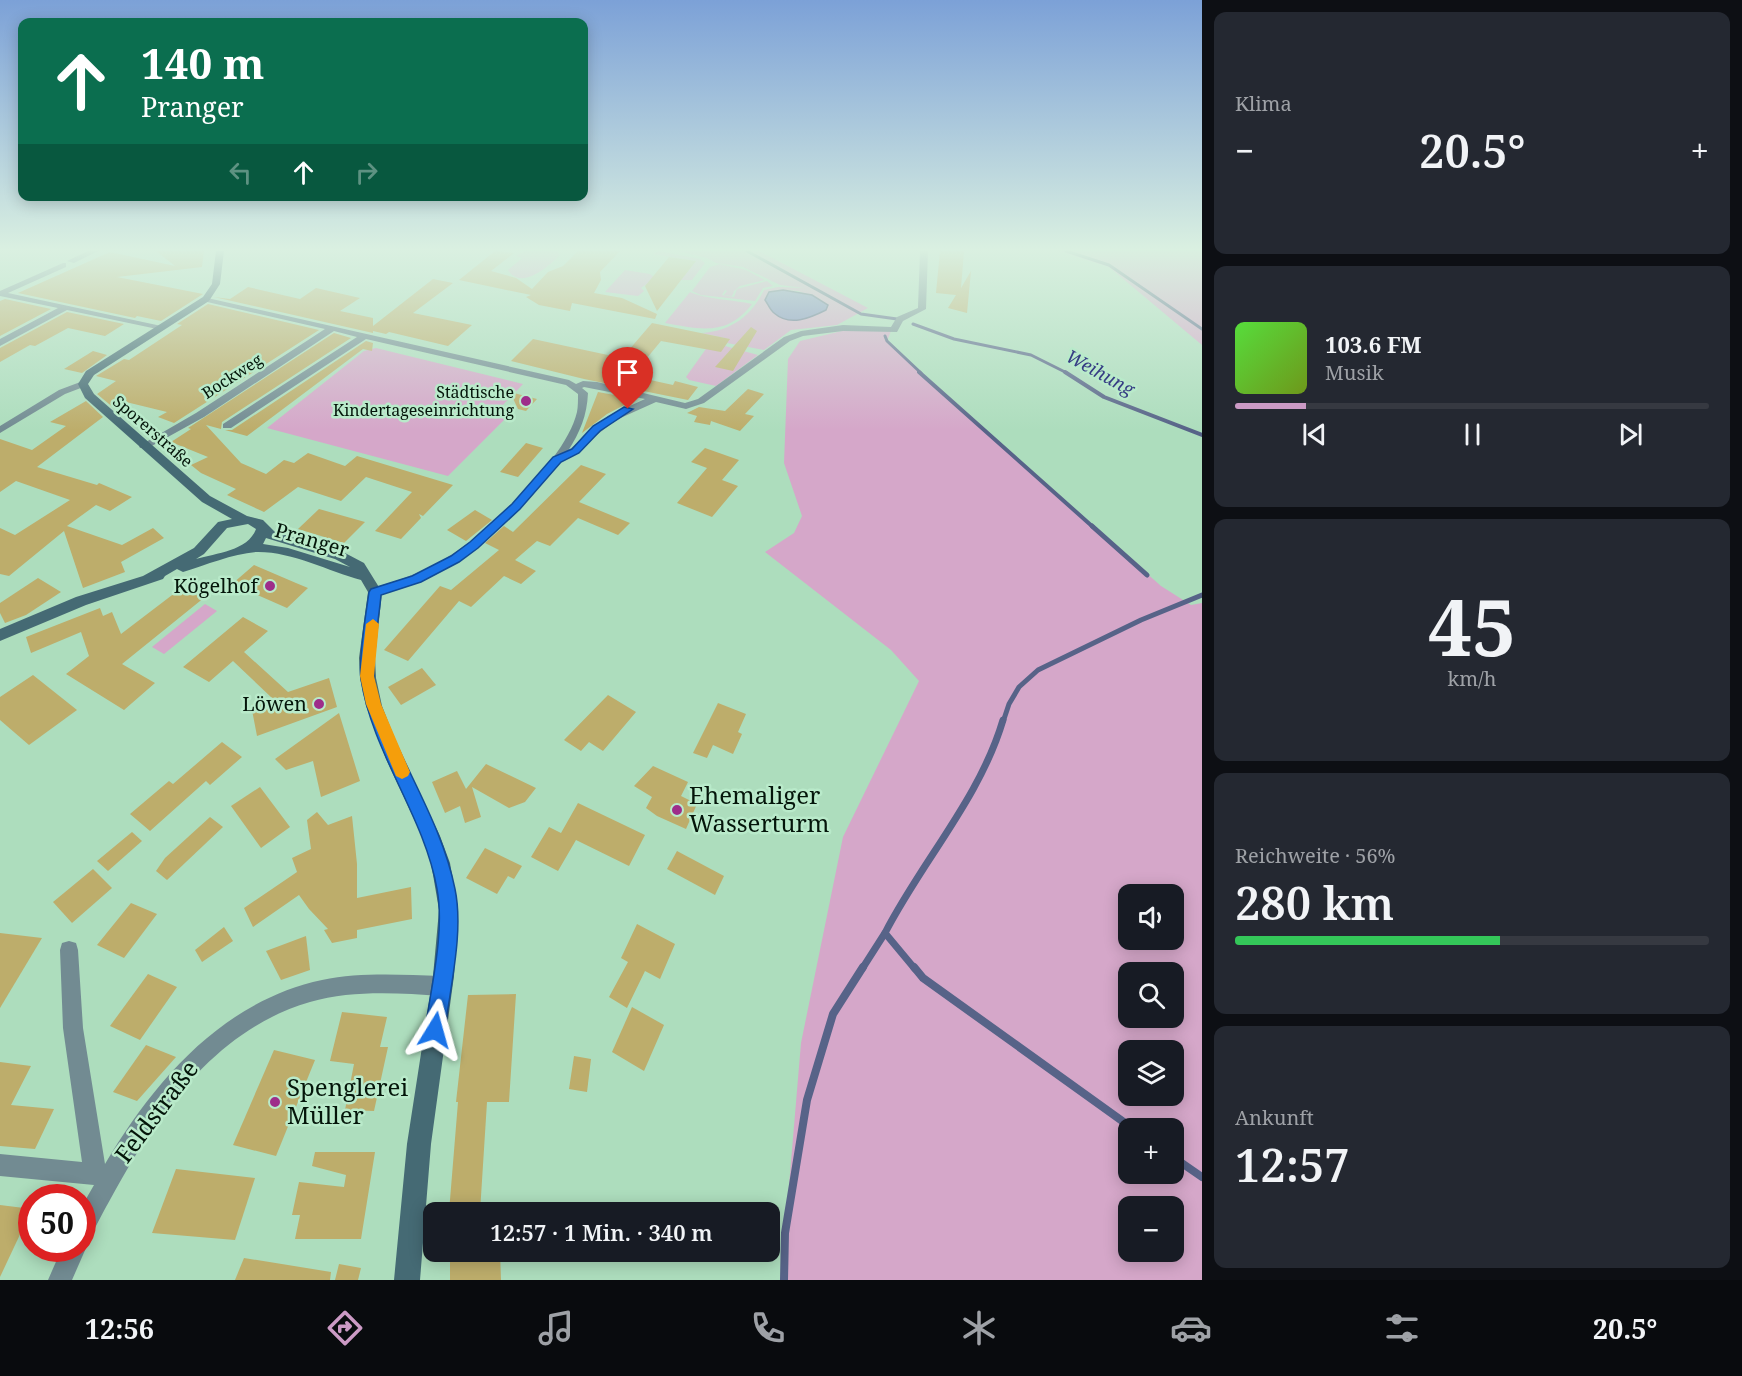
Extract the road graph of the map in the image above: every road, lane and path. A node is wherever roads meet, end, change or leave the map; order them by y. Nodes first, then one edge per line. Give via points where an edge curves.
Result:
1 (61, 311) edge
2 (80, 311) edge
3 (188, 311) edge
4 (257, 311) edge
5 (918, 311) edge
6 (162, 327) junction
7 (333, 328) junction
8 (364, 336) junction
9 (0, 343) edge
10 (83, 384) junction
11 (576, 387) junction
12 (654, 399) junction
13 (227, 426) dead end
14 (0, 430) edge
15 (144, 446) junction
16 (557, 460) junction
17 (206, 499) junction
18 (244, 520) junction
19 (262, 529) junction
20 (212, 537) junction
21 (246, 549) junction
22 (228, 553) junction
23 (367, 577) junction
24 (149, 578) junction
25 (375, 592) junction
26 (0, 635) edge
27 (69, 950) dead end
28 (441, 986) junction
29 (0, 1165) edge
30 (102, 1174) junction
31 (96, 1191) edge
32 (68, 1262) edge
33 (60, 1280) edge
34 (407, 1280) edge

1 - 9 street
2 - 6 street
3 - 6 main road
4 - 7 street
5 - 12 street via 900,319 894,330 843,328 801,334 776,345 694,404
6 - 10 main road via 90,373
7 - 8 street
7 - 15 street, Bockweg
8 - 11 street
8 - 13 street
10 - 14 street via 62,392
10 - 15 main road, Sporerstraße via 89,396
11 - 12 street via 597,385
11 - 16 street via 583,393 585,403
12 - 16 street via 612,418 576,451
15 - 17 main road, Sporerstraße
16 - 25 street via 516,507 455,559 417,579
17 - 18 main road, Sporerstraße
17 - 20 main road via 216,522
18 - 19 main road, Pranger via 258,523
18 - 20 main road via 227,523
19 - 21 main road via 259,540
19 - 23 main road, Pranger via 345,558 359,566
20 - 22 main road via 215,550
20 - 24 main road via 189,557
21 - 22 main road, Pranger
21 - 23 main road, Pranger via 260,547
22 - 24 main road, Pranger
23 - 25 main road, Pranger
24 - 26 main road
25 - 28 main road via 367,676 373,704 439,857 447,892 448,928
27 - 30 street, Feldstraße via 74,1028
28 - 30 street, Feldstraße via 330,989 293,998 256,1015 201,1055
28 - 34 main road via 419,1139
29 - 30 street
30 - 31 street, Feldstraße
32 - 33 street

